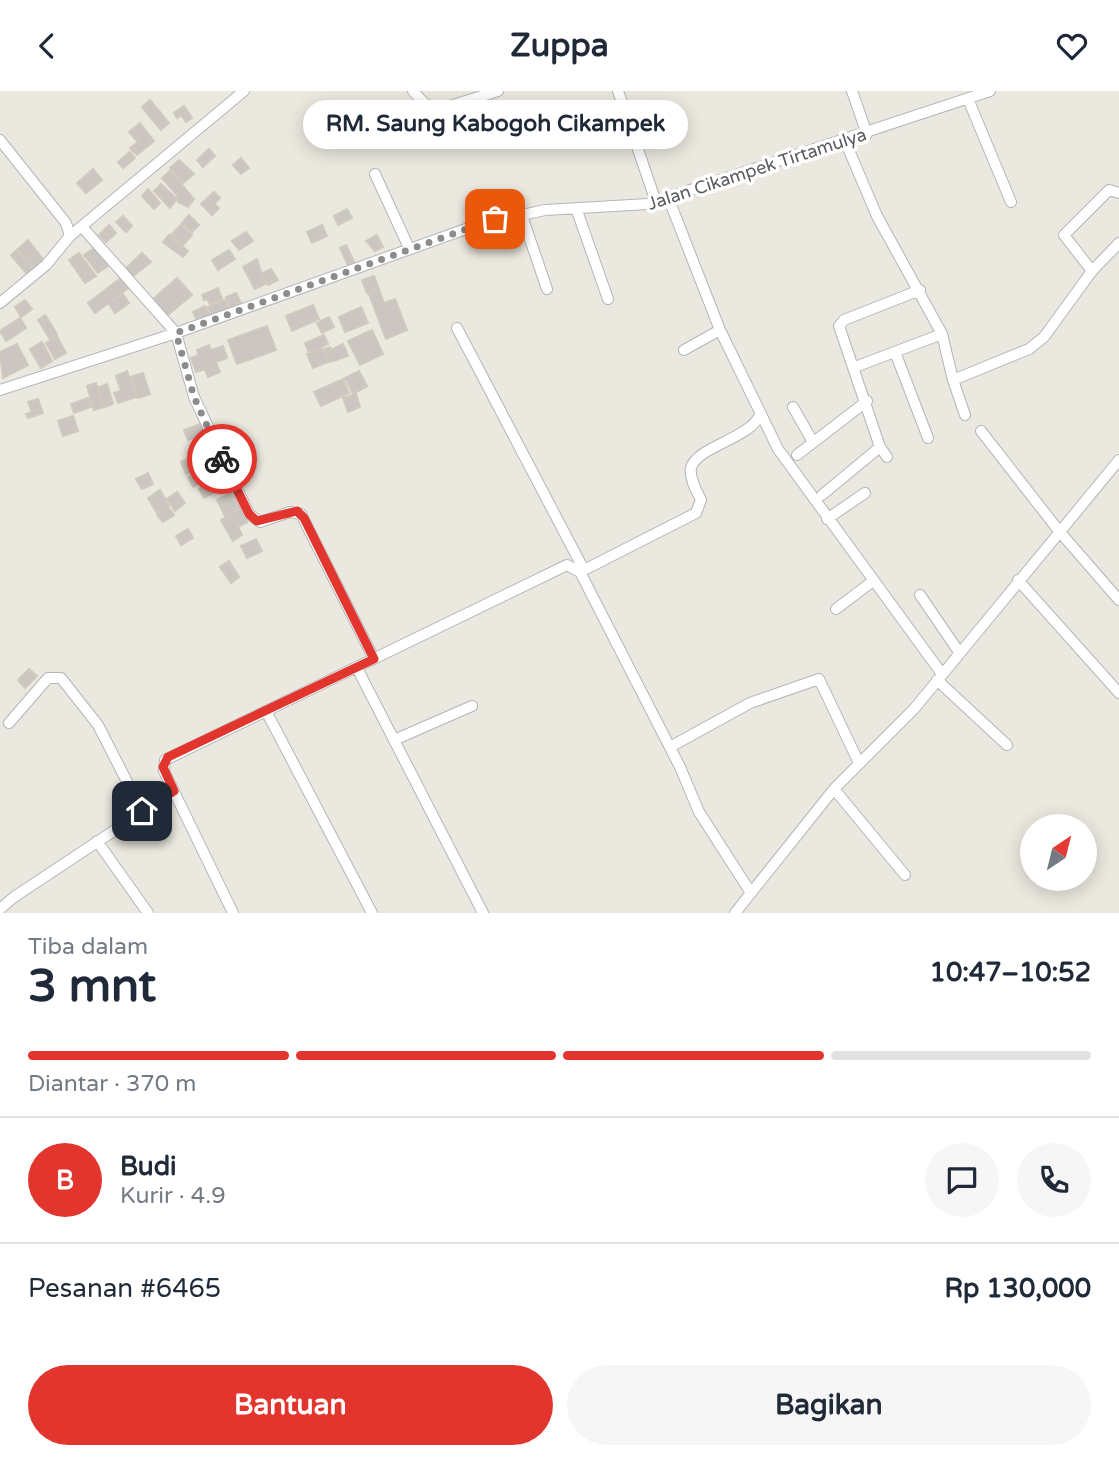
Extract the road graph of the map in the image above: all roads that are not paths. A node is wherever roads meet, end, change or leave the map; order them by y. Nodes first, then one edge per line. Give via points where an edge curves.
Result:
1 (244, 91) edge
2 (413, 91) edge
3 (498, 91) edge
4 (618, 91) edge
5 (852, 91) edge
6 (990, 91) edge
7 (968, 99) junction
8 (867, 134) junction
9 (0, 140) edge
10 (845, 141) junction
11 (375, 174) dead end
12 (1119, 193) edge
13 (668, 197) junction
14 (656, 202) junction
15 (1011, 202) dead end
16 (576, 208) junction
17 (520, 213) junction
18 (83, 228) junction
19 (70, 236) junction
20 (1119, 243) edge
21 (409, 248) junction
22 (1092, 271) junction
23 (547, 289) dead end
24 (920, 290) junction
25 (608, 299) dead end
26 (0, 303) edge
27 (457, 328) dead end
28 (720, 330) junction
29 (176, 333) junction
30 (942, 334) junction
31 (684, 350) dead end
32 (895, 352) junction
33 (855, 367) junction
34 (953, 380) junction
35 (0, 390) edge
36 (867, 401) junction
37 (793, 407) dead end
38 (760, 415) junction
39 (965, 415) dead end
40 (981, 432) dead end
41 (928, 438) dead end
42 (813, 443) junction
43 (797, 455) dead end
44 (1119, 460) edge
45 (865, 493) dead end
46 (822, 495) dead end
47 (827, 519) junction
48 (1059, 531) junction
49 (582, 571) junction
50 (1018, 580) junction
51 (873, 581) junction
52 (919, 595) dead end
53 (1119, 600) edge
54 (836, 610) dead end
55 (959, 652) junction
56 (374, 659) junction
57 (357, 668) junction
58 (939, 677) junction
59 (1119, 694) edge
60 (472, 706) dead end
61 (266, 711) junction
62 (9, 723) dead end
63 (394, 740) junction
64 (1007, 745) dead end
65 (670, 747) junction
66 (858, 761) junction
67 (834, 789) junction
68 (174, 791) junction
69 (142, 811) junction
70 (97, 841) junction
71 (905, 875) dead end
72 (751, 893) junction
73 (0, 909) edge
74 (148, 913) edge
75 (233, 913) edge
76 (372, 913) edge
77 (484, 913) edge
78 (735, 913) edge

1 - 18 street
2 - 3 street via 437,110
4 - 14 street
5 - 8 street
6 - 7 street, Jalan Cikampek Tirtamulya
7 - 8 street, Jalan Cikampek Tirtamulya
7 - 15 street
8 - 10 street, Jalan Cikampek Tirtamulya
9 - 19 street via 66,223
10 - 13 street, Jalan Cikampek Tirtamulya
10 - 24 street via 877,216
11 - 21 street
12 - 22 street via 1109,190 1063,235
13 - 14 street, Jalan Cikampek Tirtamulya
13 - 28 street
14 - 16 street, Jalan Cikampek Tirtamulya
16 - 17 street, Jalan Cikampek Tirtamulya
16 - 25 street
17 - 21 street, Jalan Cikampek Tirtamulya
17 - 23 street
18 - 19 street
18 - 29 street
19 - 26 street via 46,265
20 - 22 street
21 - 29 street, Jalan Cikampek Tirtamulya
22 - 34 street via 1059,318 1029,349
24 - 30 street
24 - 33 street via 841,322
27 - 49 street
28 - 31 street
28 - 38 street
29 - 35 street, Jalan Cikampek Tirtamulya
29 - 56 street via 199,408 249,514 260,522 290,512 301,515
30 - 32 street
30 - 34 street
32 - 33 street
32 - 41 street
33 - 36 street
34 - 39 street
36 - 42 street
36 - 46 street via 884,452
37 - 42 street
38 - 47 street
38 - 49 street via 748,430 692,466 701,500 696,513
40 - 48 street
42 - 43 street
44 - 48 street
45 - 47 street
47 - 51 street
48 - 50 street
48 - 53 street
49 - 56 street via 567,565
49 - 65 street
50 - 55 street
50 - 59 street
51 - 54 street
51 - 58 street
52 - 55 street
55 - 58 street
56 - 57 street
57 - 61 street
57 - 63 street
58 - 64 street
58 - 66 street via 914,709
60 - 63 street
61 - 68 street via 168,757 163,767
61 - 76 street
62 - 69 street via 48,678 61,678 98,725
63 - 77 street
65 - 66 street via 750,703 819,679
65 - 72 street via 699,813
66 - 67 street
67 - 71 street
67 - 72 street
68 - 69 street
68 - 75 street
69 - 70 street
70 - 73 street
70 - 74 street
72 - 78 street

